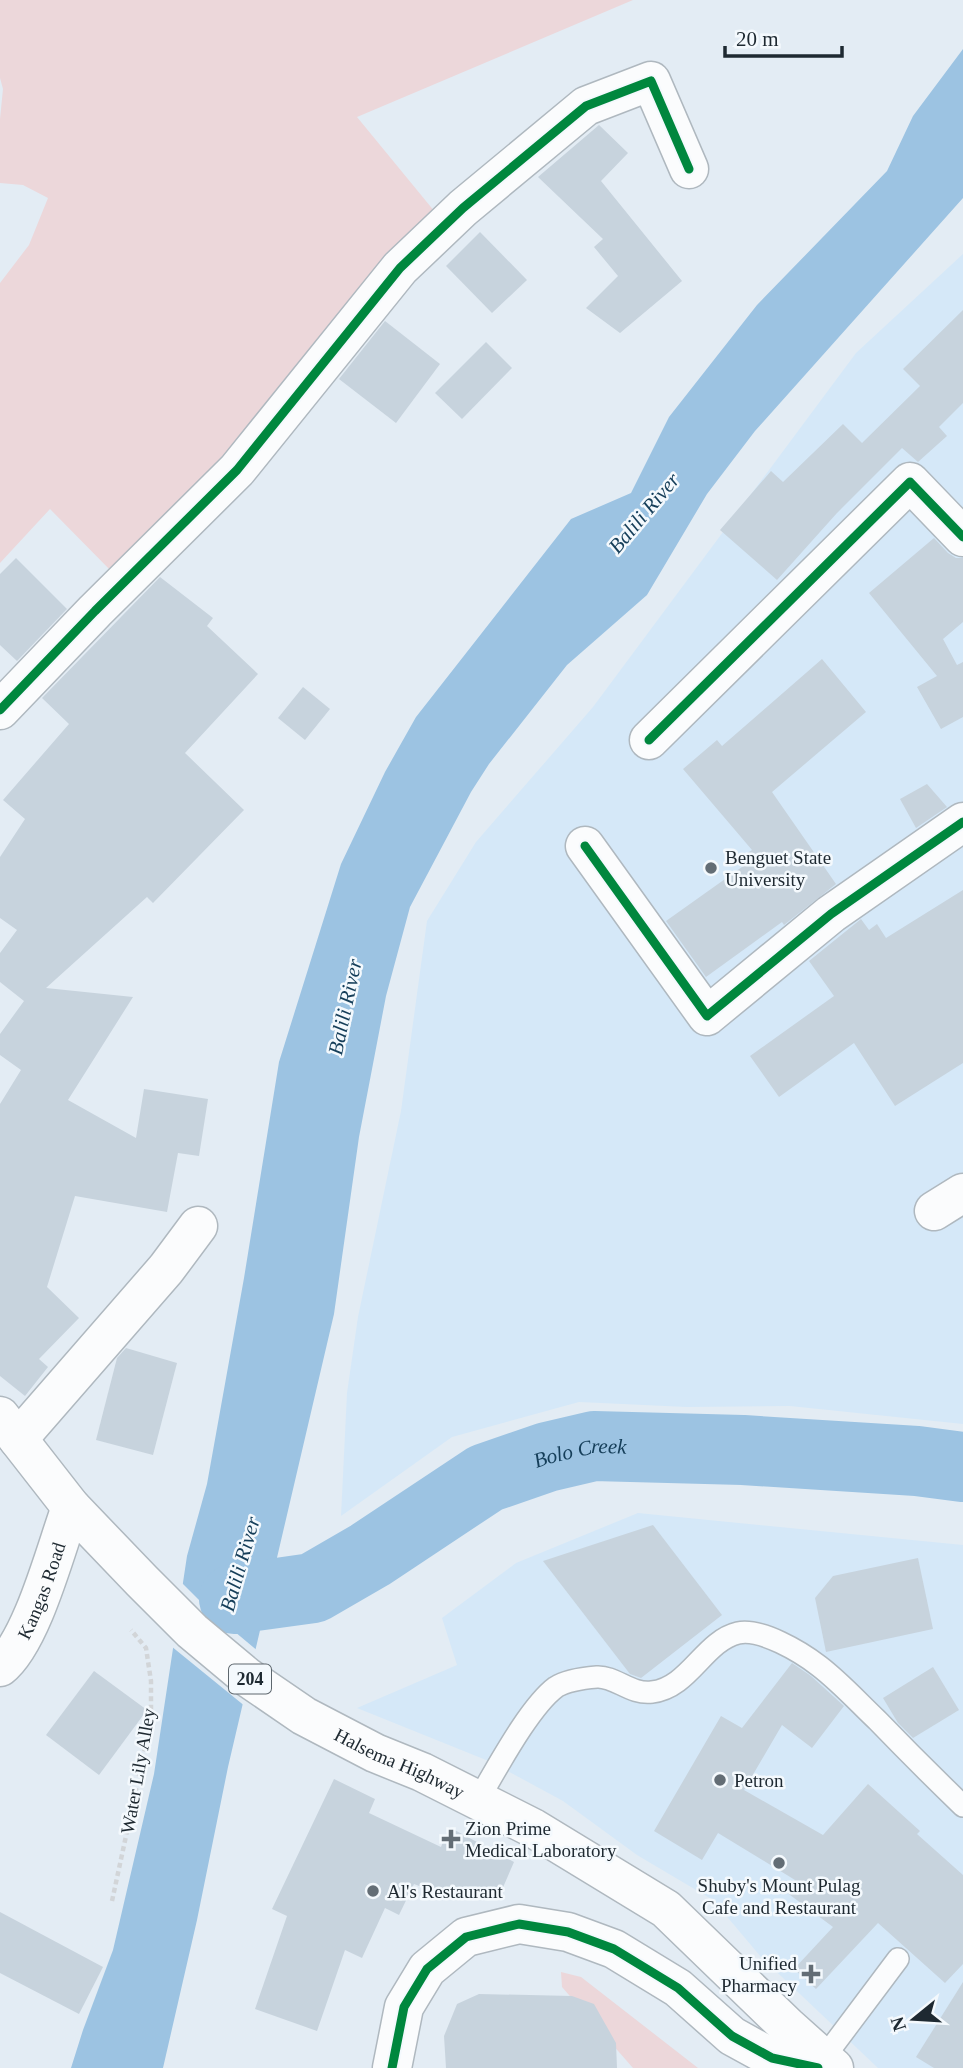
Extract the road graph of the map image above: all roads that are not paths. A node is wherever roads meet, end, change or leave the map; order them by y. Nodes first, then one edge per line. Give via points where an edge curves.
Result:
1 (689, 169) dead end
2 (963, 537) edge
3 (0, 710) edge
4 (649, 740) dead end
5 (963, 822) edge
6 (585, 846) dead end
7 (198, 1226) dead end
8 (9, 1428) edge
9 (71, 1507) junction
10 (0, 1667) edge
11 (478, 1800) junction
12 (963, 1807) edge
13 (898, 1959) dead end
14 (825, 2065) edge
15 (392, 2068) edge

1 - 3 main road via 651,81 586,106 463,208 400,268 237,470
2 - 4 main road via 911,482
5 - 6 main road via 831,914 707,1016
7 - 8 main road via 166,1269
8 - 9 main road, Halsema Highway / 204
9 - 10 main road, Kangas Road via 26,1635
9 - 11 main road, Halsema Highway / 204 via 192,1631 247,1677 304,1716
11 - 12 lane via 537,1707 558,1686 601,1676 633,1691 666,1688 718,1644 749,1631 764,1634 818,1665
11 - 14 main road, Halsema Highway / 204 via 666,1909
13 - 14 lane
14 - 15 main road via 772,2058 732,2036 678,1988 614,1949 568,1932 519,1924 466,1937 427,1969 404,2007

